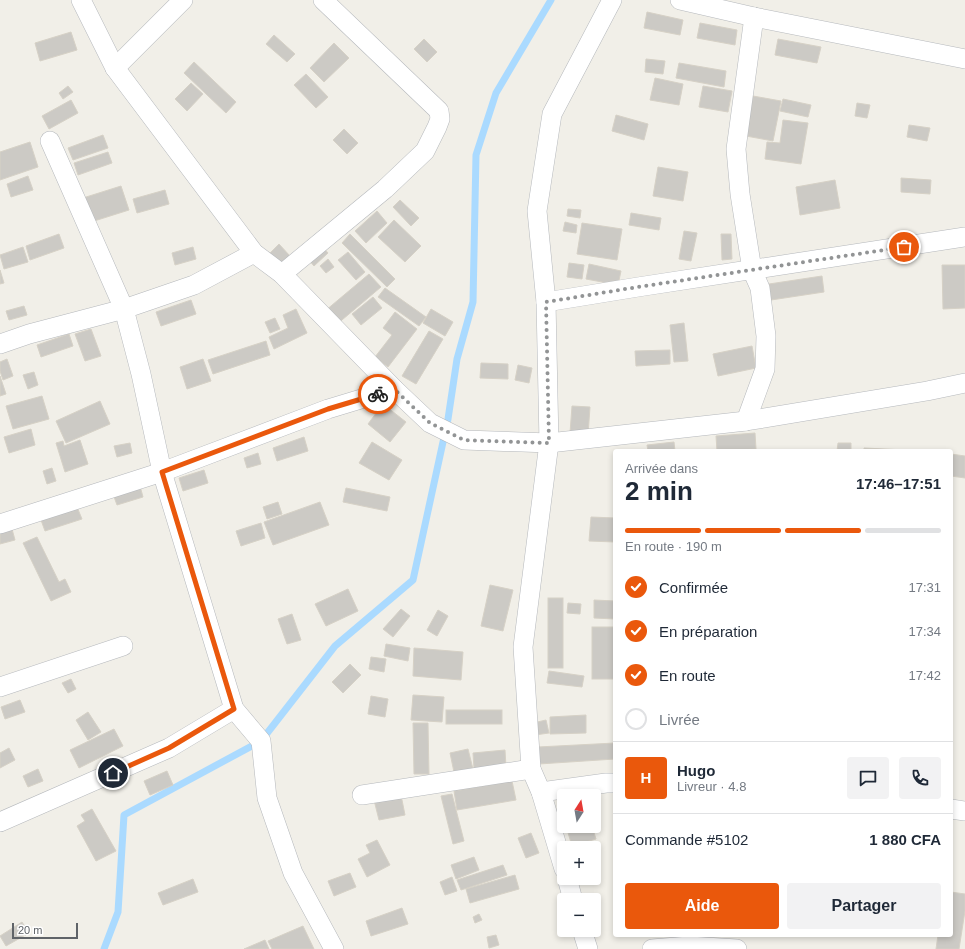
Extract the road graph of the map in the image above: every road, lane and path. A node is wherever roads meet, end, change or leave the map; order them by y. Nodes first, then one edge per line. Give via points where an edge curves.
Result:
1 (81, 0) edge
2 (183, 0) edge
3 (323, 0) edge
4 (612, 0) edge
5 (680, 0) edge
6 (754, 16) junction
7 (965, 59) edge
8 (115, 68) junction
9 (50, 141) dead end
10 (965, 237) edge
11 (254, 254) junction
12 (752, 270) junction
13 (282, 274) junction
14 (546, 302) junction
15 (124, 309) junction
16 (0, 344) edge
17 (965, 382) edge
18 (394, 389) junction
19 (746, 421) junction
20 (549, 443) junction
21 (162, 472) junction
22 (0, 524) edge
23 (123, 646) dead end
24 (0, 687) edge
25 (234, 709) junction
26 (530, 769) junction
27 (613, 784) edge
28 (541, 792) junction
29 (362, 796) dead end
30 (953, 809) edge
31 (965, 810) edge
32 (0, 822) edge
33 (557, 846) edge
34 (584, 937) edge
35 (334, 949) edge
36 (588, 949) edge
37 (652, 949) edge
38 (737, 949) edge

1 - 8 street
2 - 8 street
3 - 13 street via 439,111 440,118 425,151 386,189
4 - 14 street via 552,114 537,211
5 - 6 street
6 - 7 street
6 - 12 street via 736,149
8 - 11 street
9 - 15 street
10 - 12 street
11 - 13 street
11 - 15 street via 194,285
12 - 14 street
12 - 19 street via 760,288 766,336 765,369
13 - 18 street
14 - 20 street
15 - 16 street via 28,334
15 - 21 street via 142,374
17 - 19 street via 927,391
18 - 20 street via 430,423 464,440
18 - 21 street via 328,409
19 - 20 street
20 - 26 street via 523,647
21 - 22 street
21 - 25 street
23 - 24 street
25 - 32 street via 169,748
25 - 35 street via 261,741 267,798 293,873
26 - 28 street
26 - 29 street
27 - 28 street
28 - 33 street
30 - 31 street
34 - 36 street
37 - 38 street via 689,946

